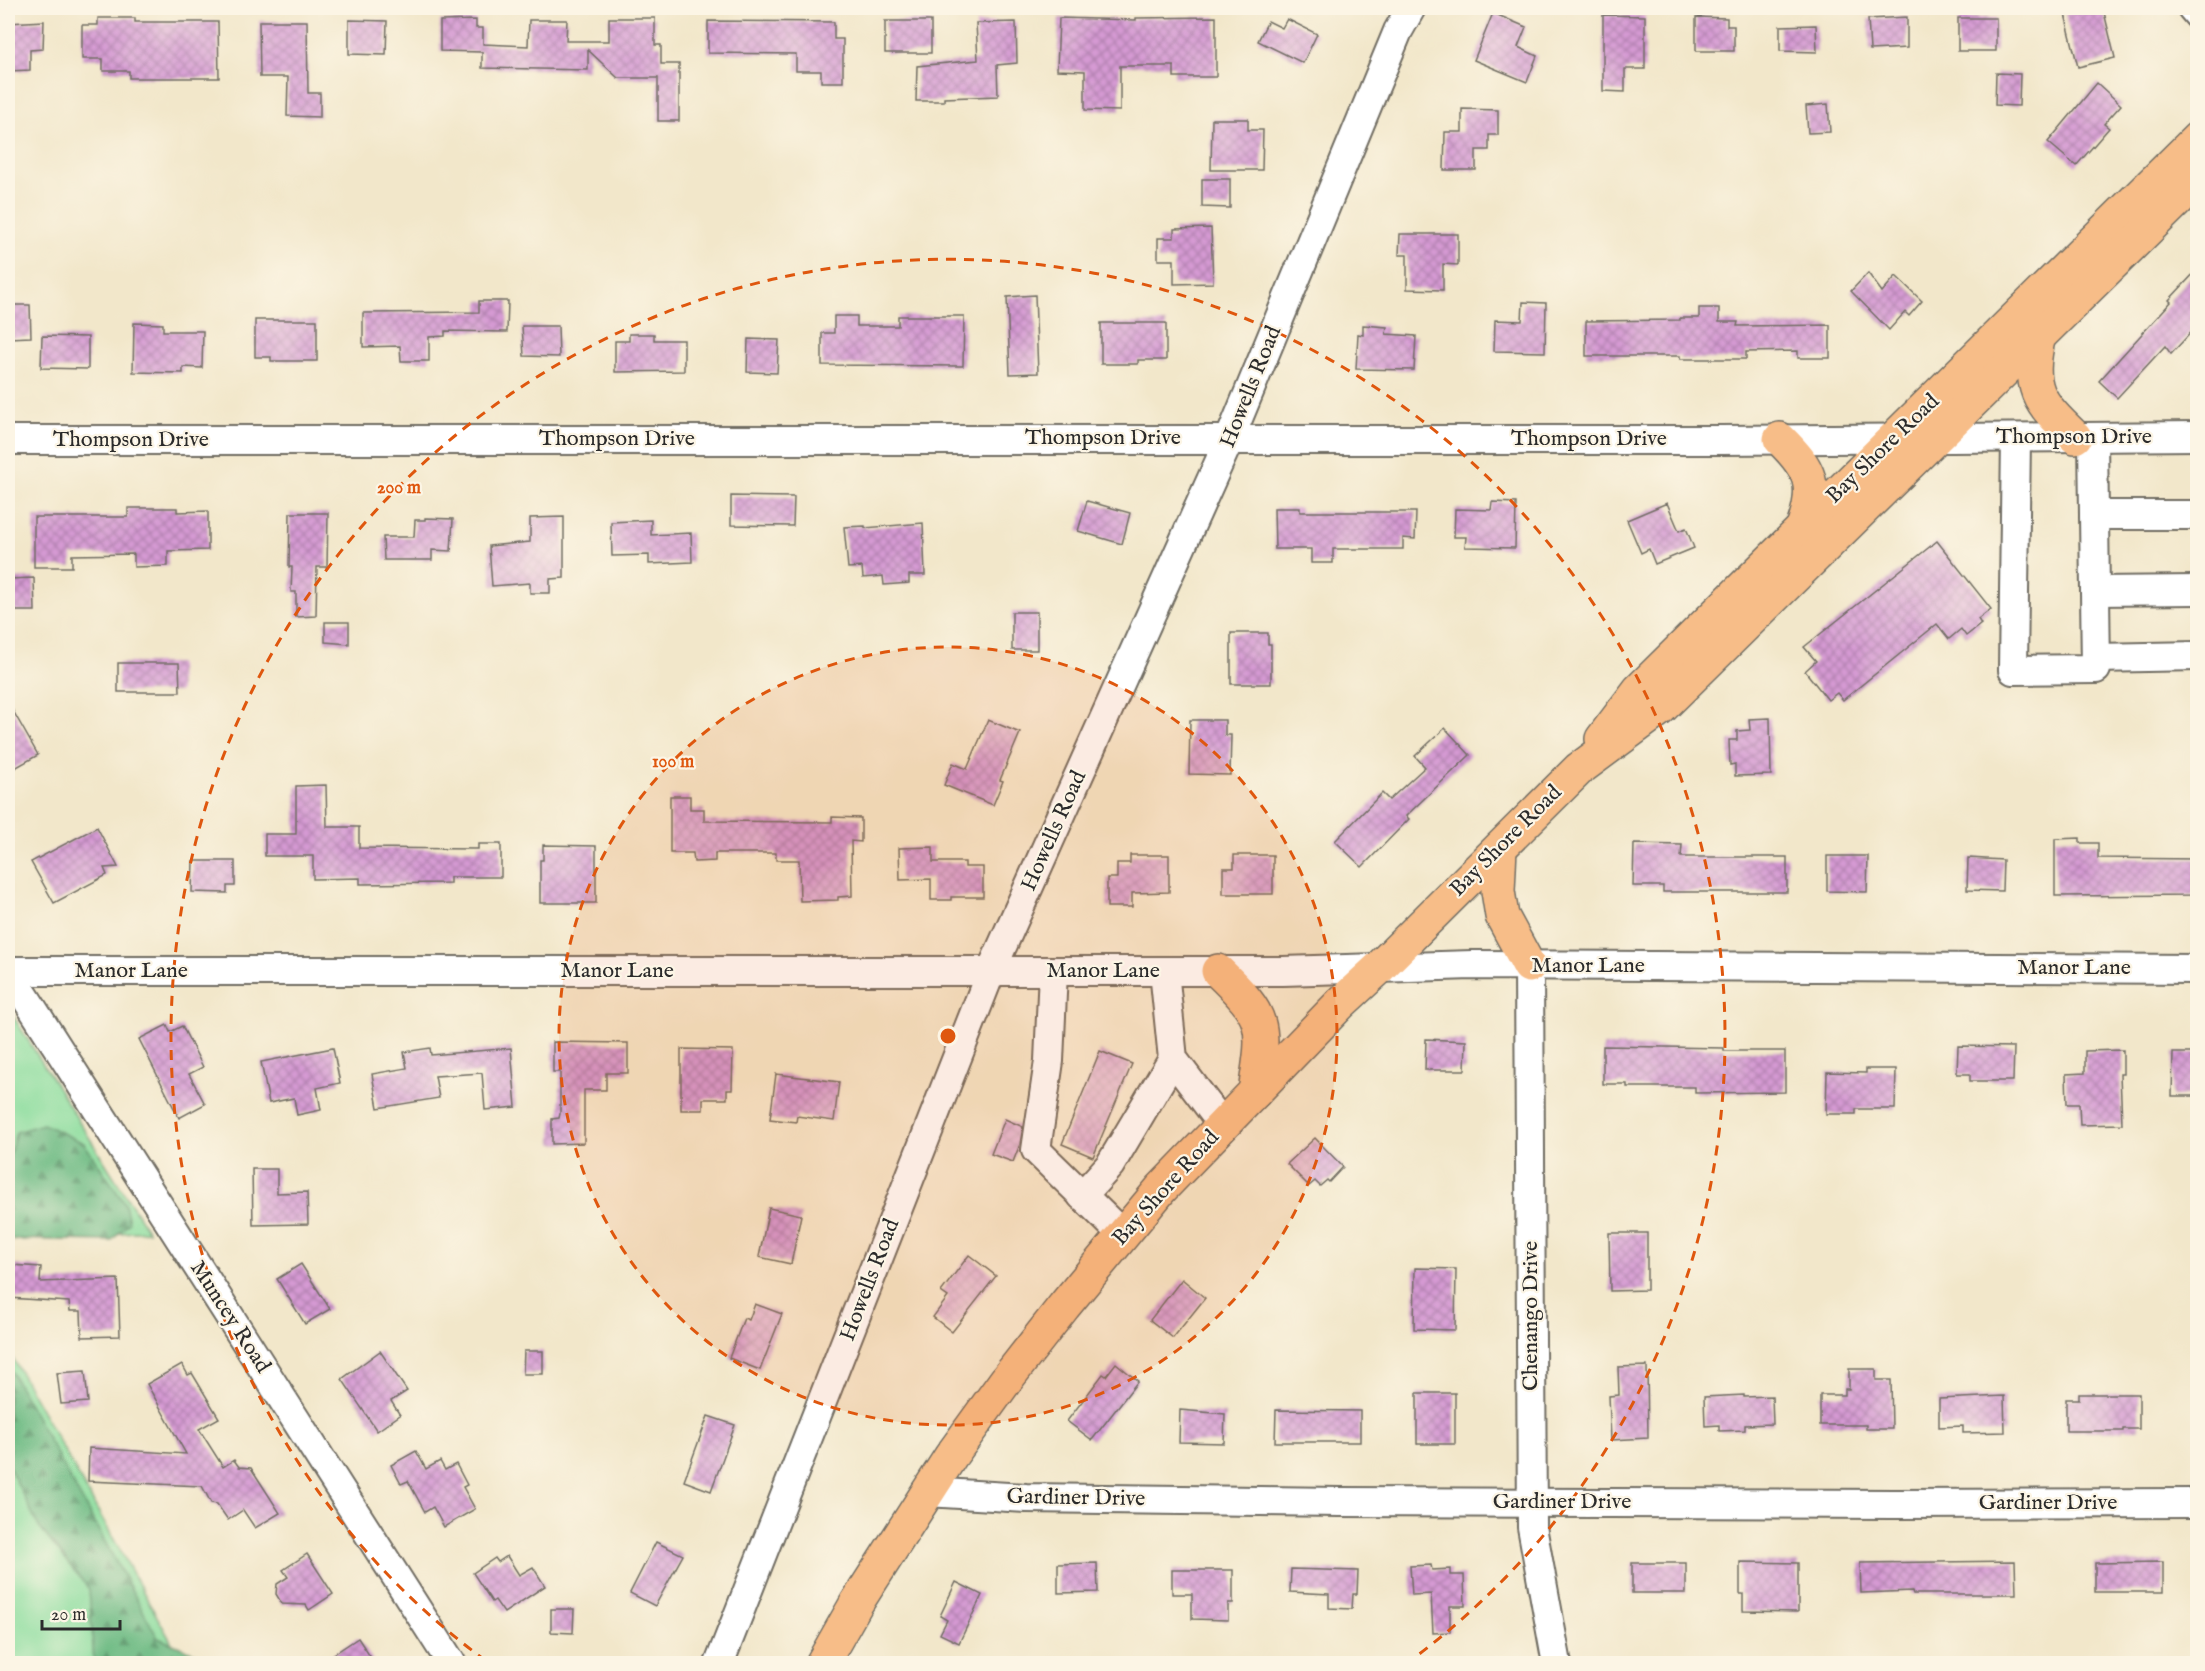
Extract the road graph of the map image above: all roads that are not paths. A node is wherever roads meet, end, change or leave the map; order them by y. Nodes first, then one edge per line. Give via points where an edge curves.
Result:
1 (1411, 8) edge
2 (2192, 8) edge
3 (2198, 15) edge
4 (2198, 138) edge
5 (2198, 180) edge
6 (2039, 335) junction
7 (2084, 436) junction
8 (2198, 436) edge
9 (1230, 438) junction
10 (1894, 438) junction
11 (1934, 438) junction
12 (2016, 438) junction
13 (1780, 439) junction
14 (8, 440) edge
15 (2094, 505) junction
16 (2198, 515) edge
17 (1803, 528) junction
18 (2198, 590) edge
19 (2095, 591) junction
20 (2198, 656) edge
21 (2096, 658) junction
22 (1579, 770) junction
23 (1500, 848) junction
24 (1529, 966) junction
25 (1379, 968) junction
26 (2198, 969) edge
27 (8, 971) edge
28 (991, 971) junction
29 (1053, 971) junction
30 (1164, 971) junction
31 (1218, 971) junction
32 (1173, 1059) junction
33 (1255, 1092) junction
34 (1223, 1125) junction
35 (1082, 1196) junction
36 (1123, 1235) junction
37 (927, 1492) junction
38 (1532, 1501) junction
39 (2198, 1503) edge
40 (452, 1664) edge
41 (719, 1664) edge
42 (822, 1664) edge
43 (1557, 1664) edge

1 - 9 street, Howells Road via 1398,31
2 - 3 street
4 - 10 main road, Bay Shore Road
5 - 6 main road, Bay Shore Road
6 - 7 main road via 2033,374 2037,390 2047,408
6 - 11 main road, Bay Shore Road
7 - 8 street, Thompson Drive
7 - 12 street, Thompson Drive
7 - 15 street
9 - 13 street, Thompson Drive
9 - 14 street, Thompson Drive
9 - 28 street, Howells Road
10 - 11 street, Thompson Drive
10 - 13 street, Thompson Drive
10 - 17 main road, Bay Shore Road
11 - 12 street, Thompson Drive
11 - 22 main road, Bay Shore Road via 1660,709
12 - 21 street via 2013,670 2096,669
13 - 17 main road via 1803,462 1811,486 1810,509
15 - 16 street
15 - 19 street
17 - 22 main road, Bay Shore Road via 1639,690
18 - 19 street
19 - 21 street
20 - 21 street
22 - 23 main road, Bay Shore Road
23 - 24 main road via 1498,891 1502,916
23 - 25 main road, Bay Shore Road
24 - 25 street, Manor Lane
24 - 26 street, Manor Lane
24 - 38 street, Chenango Drive
25 - 31 street, Manor Lane
25 - 33 main road, Bay Shore Road
27 - 28 street, Manor Lane
27 - 40 street, Muncey Road
28 - 29 street, Manor Lane
28 - 41 street, Howells Road
29 - 30 street, Manor Lane
29 - 35 street via 1049,1061 1036,1150
30 - 31 street, Manor Lane
30 - 32 street
31 - 33 main road via 1245,997 1259,1021 1262,1042
32 - 34 street
32 - 35 street via 1110,1165
33 - 34 main road, Bay Shore Road
34 - 36 main road, Bay Shore Road
35 - 36 street
36 - 37 main road, Bay Shore Road via 1006,1380
37 - 38 street, Gardiner Drive via 1026,1498
37 - 42 main road, Bay Shore Road
38 - 39 street, Gardiner Drive
38 - 43 street, Chenango Drive via 1532,1527

